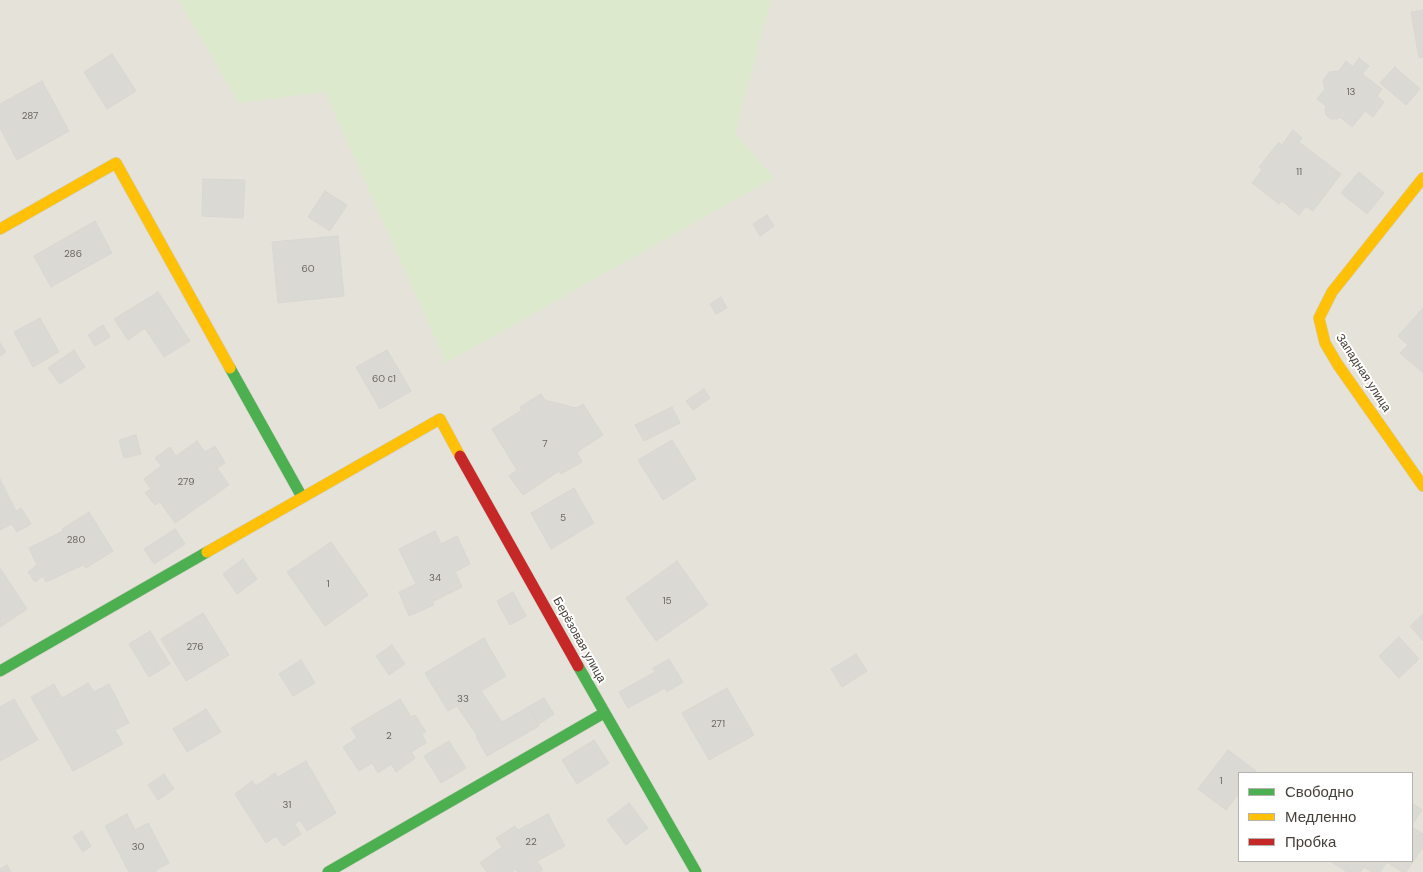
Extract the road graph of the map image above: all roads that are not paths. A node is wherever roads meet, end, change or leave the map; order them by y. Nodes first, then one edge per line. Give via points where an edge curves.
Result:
1 (1423, 178) edge
2 (0, 229) edge
3 (1423, 486) edge
4 (302, 496) junction
5 (0, 670) edge
6 (604, 713) junction
7 (328, 872) edge
8 (696, 872) edge

1 - 3 street, Западная улица via 1332,292 1319,318 1325,343 1338,366
2 - 4 street via 116,163
4 - 5 street
4 - 6 street, Берёзовая улица via 440,419
6 - 7 street
6 - 8 street, Берёзовая улица

